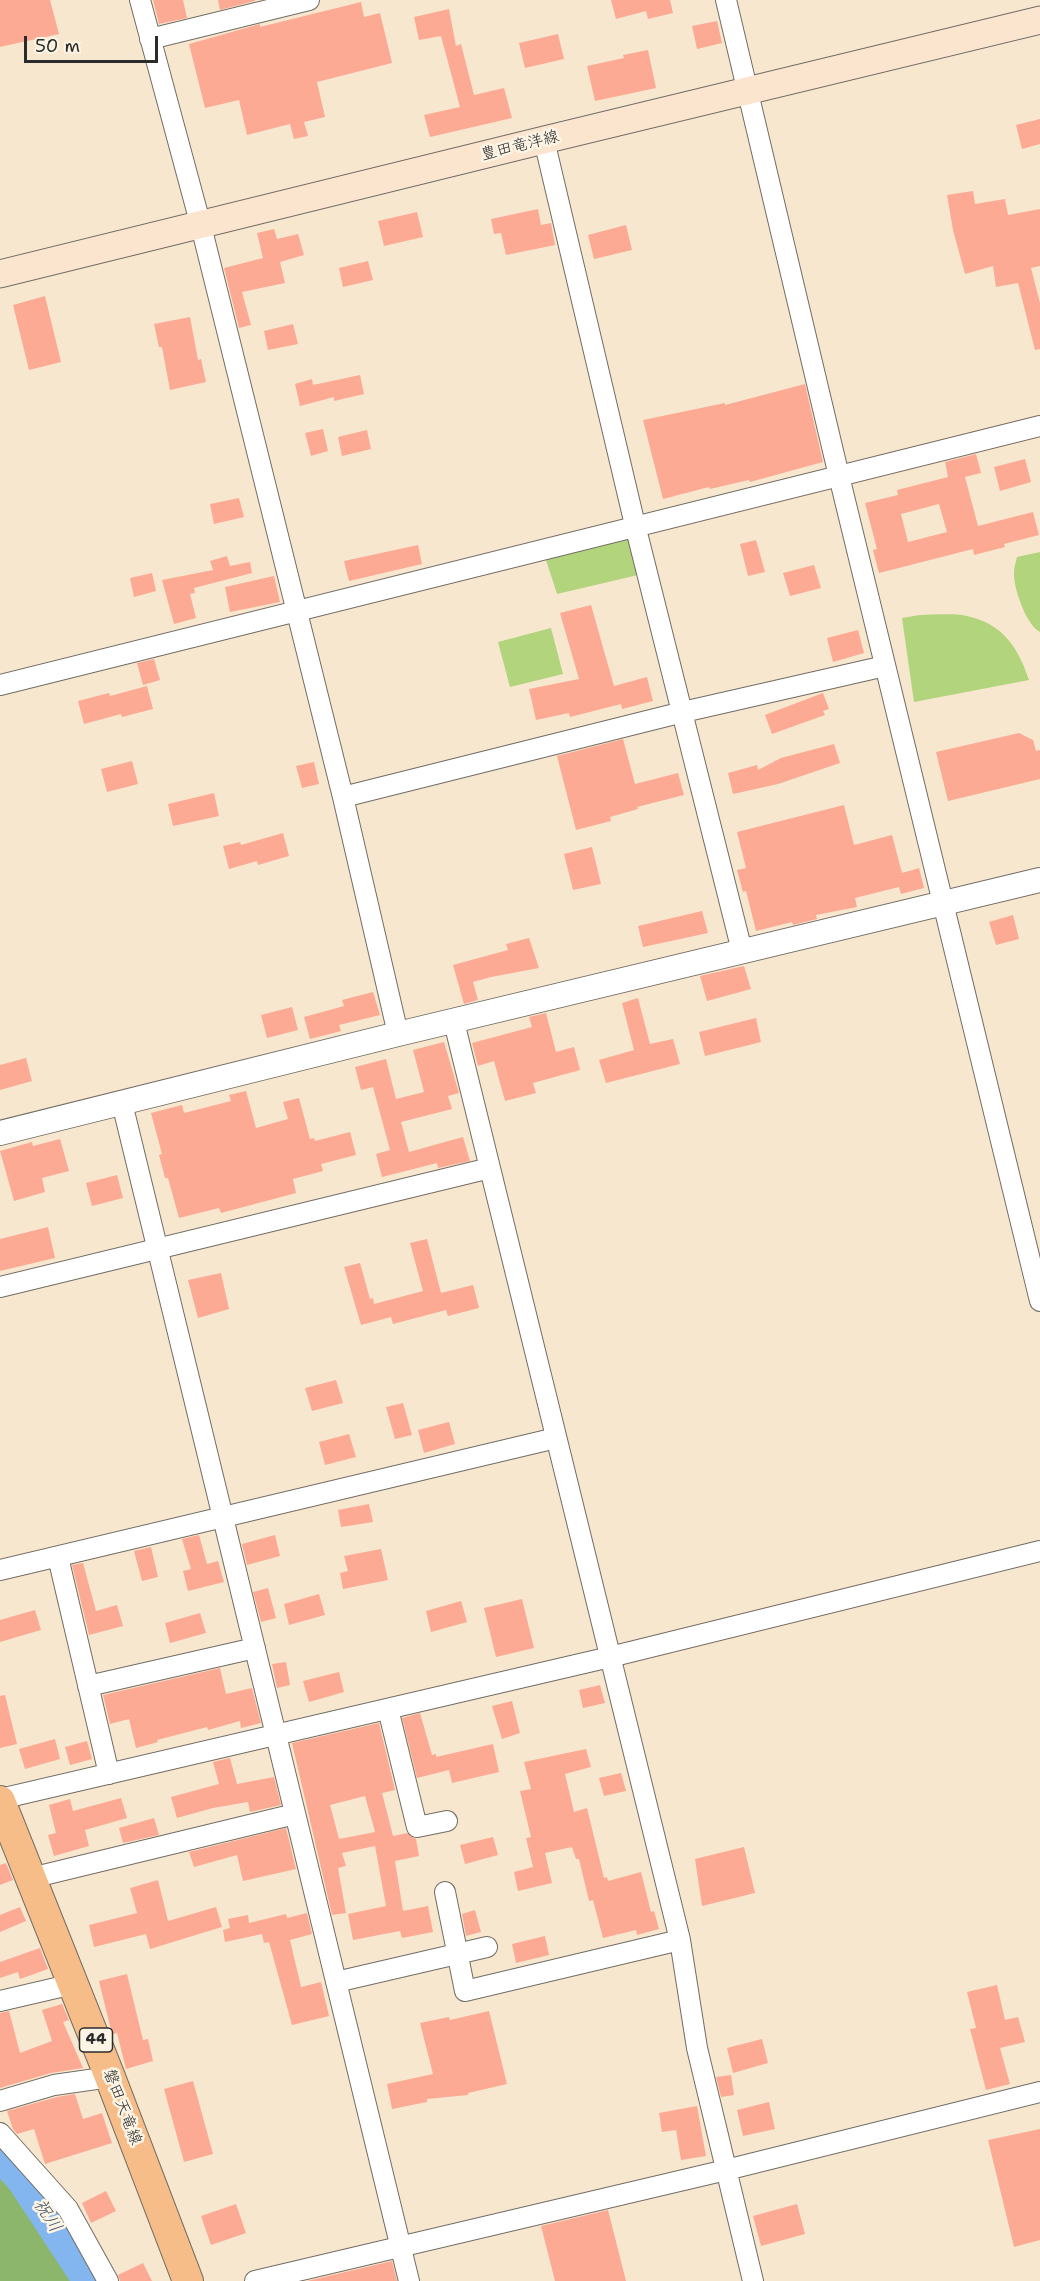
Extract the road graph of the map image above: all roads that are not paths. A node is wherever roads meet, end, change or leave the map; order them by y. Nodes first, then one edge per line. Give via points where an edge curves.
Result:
1 (140, 0) edge
2 (309, 0) edge
3 (726, 0) edge
4 (1040, 20) edge
5 (150, 39) junction
6 (748, 92) junction
7 (544, 140) junction
8 (201, 226) junction
9 (0, 274) edge
10 (1040, 426) edge
11 (839, 476) junction
12 (635, 525) junction
13 (296, 611) junction
14 (885, 666) junction
15 (0, 685) edge
16 (683, 712) junction
17 (343, 797) junction
18 (1040, 880) edge
19 (943, 903) junction
20 (742, 951) junction
21 (454, 1022) junction
22 (398, 1034) junction
23 (122, 1103) junction
24 (0, 1133) edge
25 (490, 1168) junction
26 (158, 1249) junction
27 (0, 1287) edge
28 (1040, 1302) edge
29 (556, 1438) junction
30 (223, 1517) junction
31 (1040, 1551) edge
32 (58, 1557) junction
33 (0, 1570) edge
34 (255, 1648) junction
35 (610, 1658) junction
36 (88, 1686) junction
37 (388, 1709) junction
38 (276, 1735) junction
39 (109, 1774) junction
40 (0, 1800) edge
41 (295, 1814) junction
42 (447, 1821) dead end
43 (31, 1878) junction
44 (445, 1892) dead end
45 (680, 1940) junction
46 (487, 1947) dead end
47 (457, 1954) junction
48 (336, 1982) junction
49 (73, 1984) junction
50 (0, 2001) edge
51 (110, 2077) junction
52 (1040, 2092) edge
53 (0, 2101) edge
54 (0, 2133) edge
55 (726, 2170) junction
56 (401, 2248) junction
57 (108, 2281) edge
58 (188, 2281) edge
59 (255, 2281) edge
60 (409, 2281) edge
61 (753, 2281) edge

1 - 5 street
2 - 5 street
3 - 6 street
4 - 6 main road, 豊田竜洋線
5 - 8 street
6 - 7 main road, 豊田竜洋線
6 - 11 street
7 - 8 main road, 豊田竜洋線
7 - 12 street
8 - 9 main road, 豊田竜洋線
8 - 13 street
10 - 11 street
11 - 12 street
11 - 14 street
12 - 13 street
12 - 16 street
13 - 15 street
13 - 17 street
14 - 16 street
14 - 19 street
16 - 17 street
16 - 20 street
17 - 22 street
18 - 19 street
19 - 20 street
19 - 28 street
20 - 21 street
21 - 22 street
21 - 25 street
22 - 23 street
23 - 24 street
23 - 26 street
25 - 26 street
25 - 29 street
26 - 27 street
26 - 30 street
29 - 30 street
29 - 35 street
30 - 32 street
30 - 34 street
31 - 35 street
32 - 33 street
32 - 36 street
34 - 36 street
34 - 38 street
35 - 37 street
35 - 45 street
36 - 39 street
37 - 38 street
37 - 42 street via 417,1827
38 - 39 street
38 - 41 street
39 - 40 street
40 - 43 main road, 磐田天竜線 / 44
41 - 43 street
41 - 48 street
43 - 49 main road, 磐田天竜線 / 44
44 - 47 street
45 - 47 street via 465,1990
45 - 55 street via 697,2048
46 - 47 street
47 - 48 street
48 - 56 street
49 - 50 street
49 - 51 main road, 磐田天竜線 / 44
51 - 53 street via 54,2085
51 - 58 main road, 磐田天竜線 / 44
52 - 55 street
54 - 57 street via 68,2209
55 - 56 street
55 - 61 street
56 - 59 street
56 - 60 street

